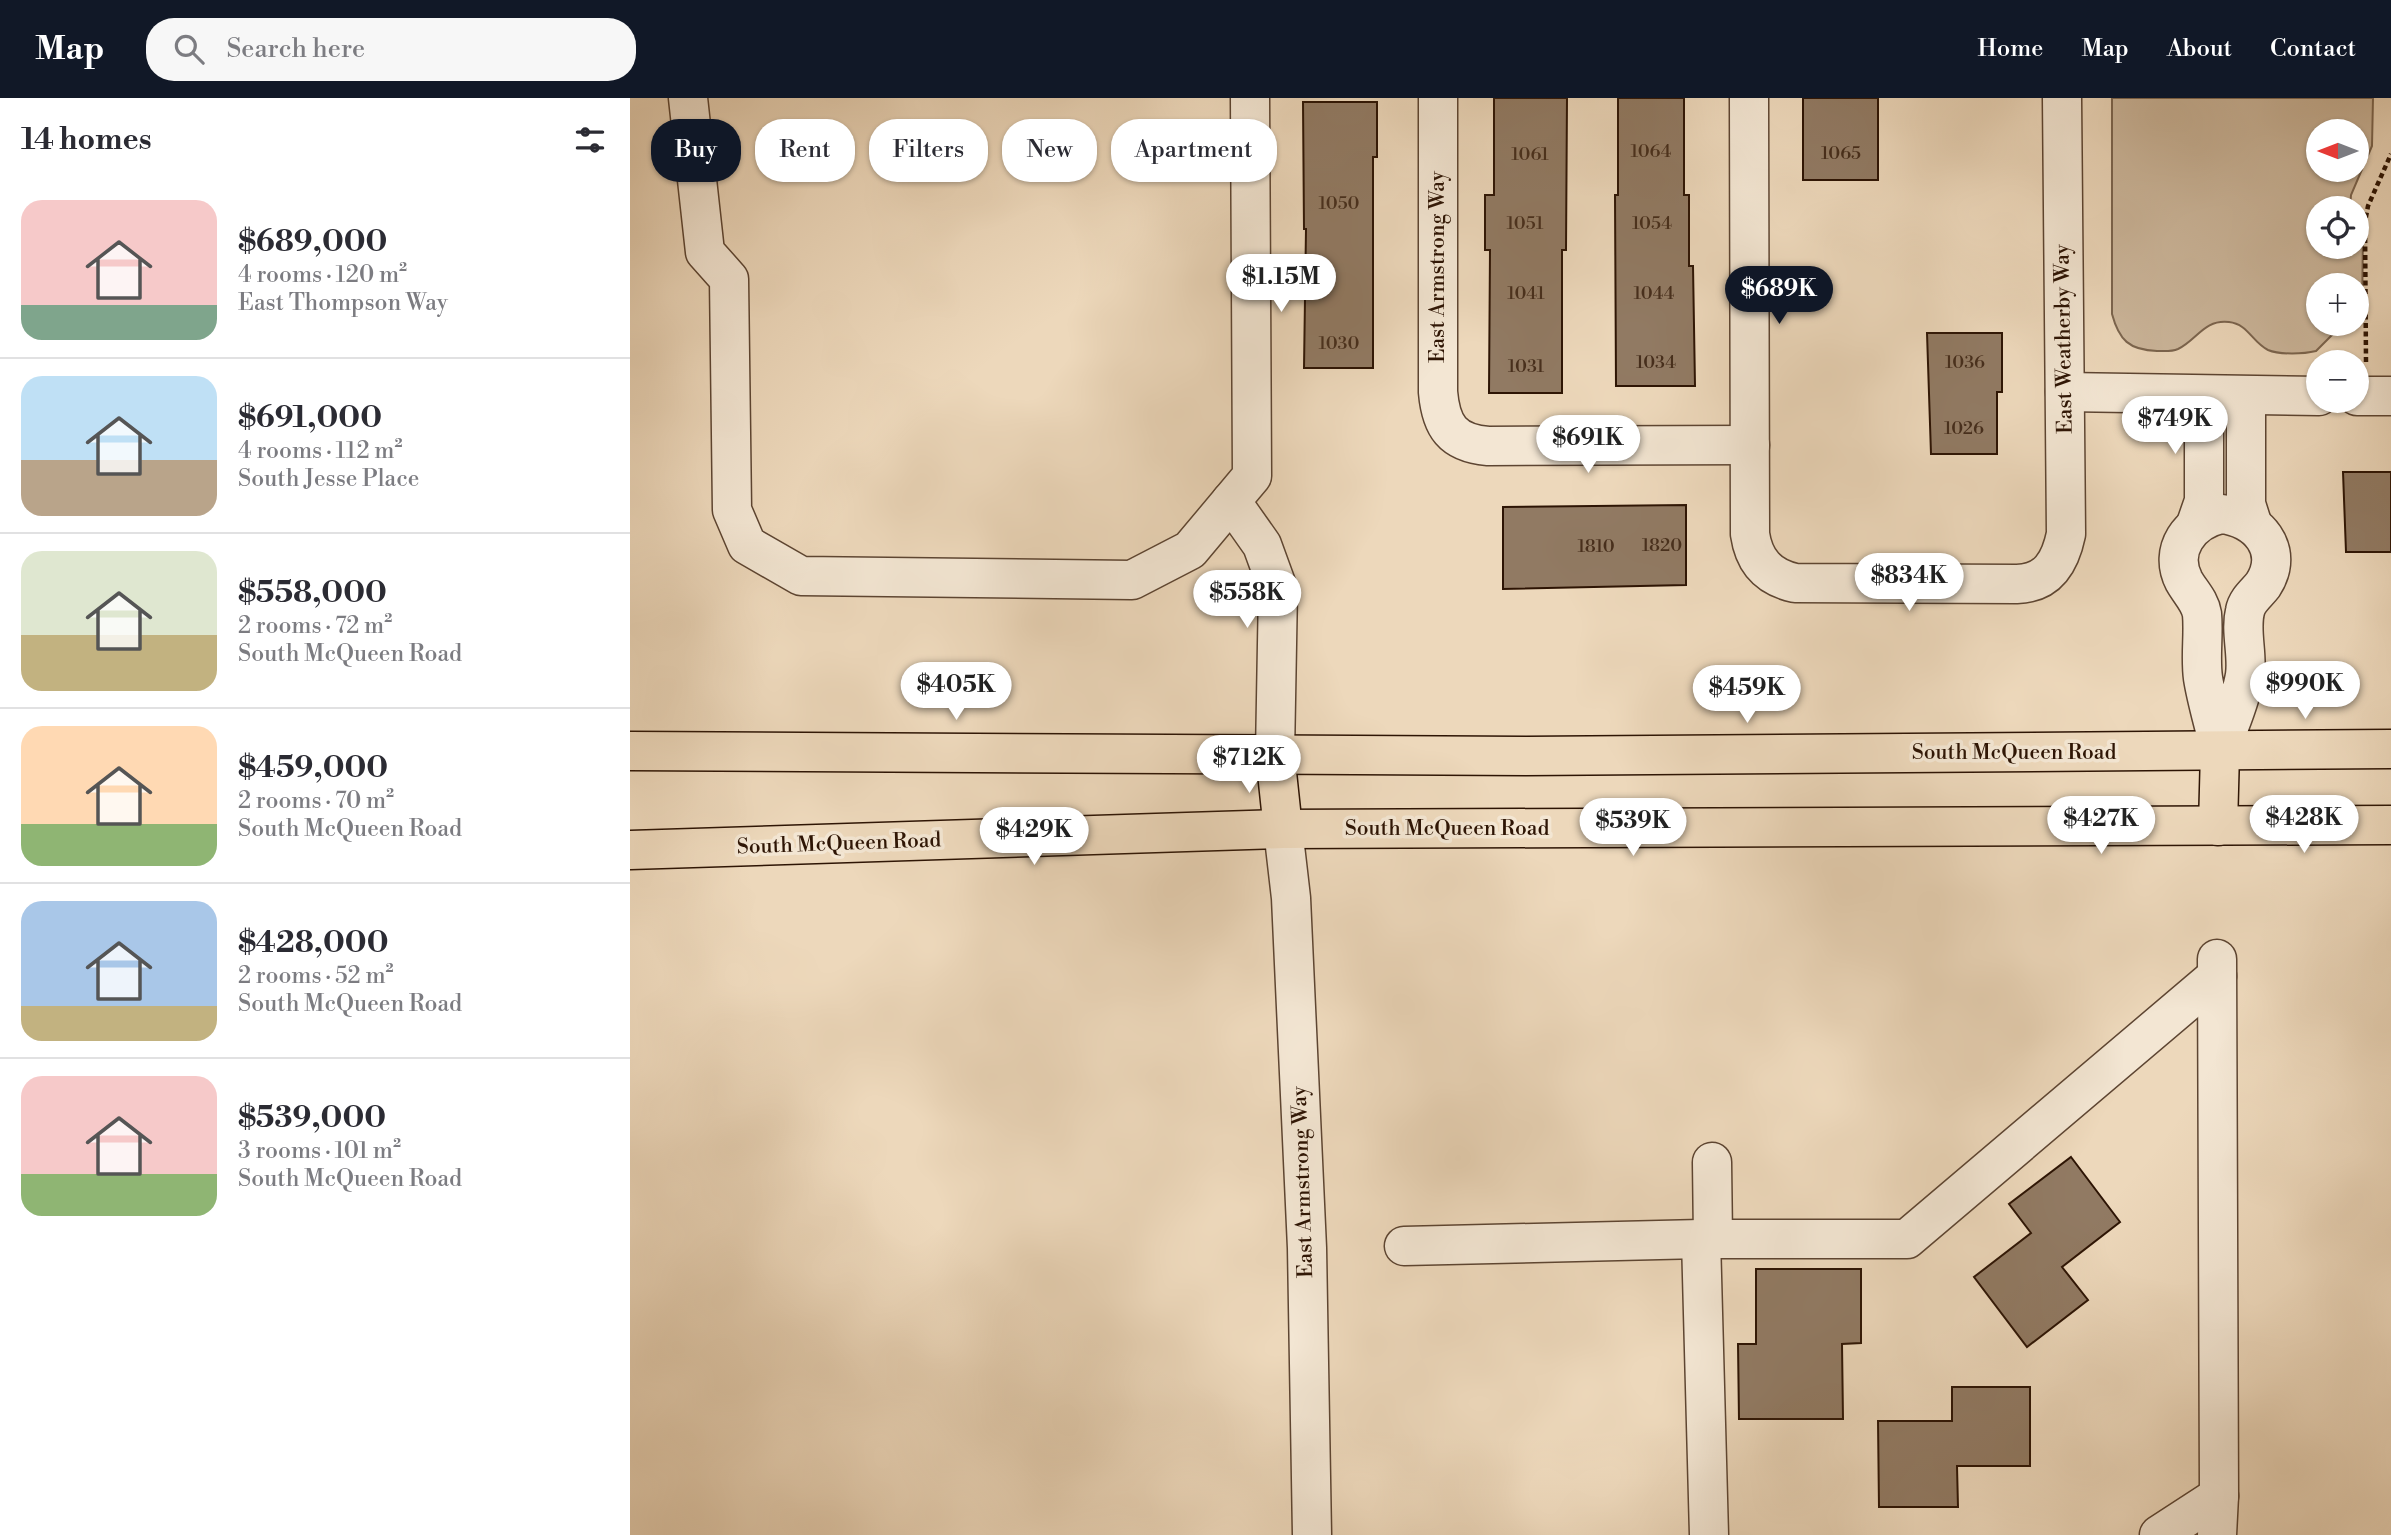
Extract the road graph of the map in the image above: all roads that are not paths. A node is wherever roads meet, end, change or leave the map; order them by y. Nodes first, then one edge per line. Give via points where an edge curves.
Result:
1 (688, 98) edge
2 (1250, 98) edge
3 (1438, 98) edge
4 (1749, 98) edge
5 (2062, 98) edge
6 (2065, 391) junction
7 (2204, 396) junction
8 (2246, 396) junction
9 (2306, 396) edge
10 (1750, 444) junction
11 (1231, 502) junction
12 (2252, 523) junction
13 (2196, 524) junction
14 (2391, 749) edge
15 (630, 751) edge
16 (2220, 752) junction
17 (1275, 754) junction
18 (2218, 825) junction
19 (2391, 825) edge
20 (1283, 829) junction
21 (630, 850) edge
22 (1712, 1162) dead end
23 (1707, 1239) junction
24 (1405, 1246) dead end
25 (2220, 1496) junction
26 (1312, 1535) edge
27 (1709, 1535) edge
28 (2159, 1535) edge
29 (2217, 1535) edge

1 - 11 street via 705,252 729,279 732,509 747,545 801,576 1132,580 1190,550
2 - 11 street via 1252,476
3 - 10 street, East Armstrong Way via 1438,393 1440,415 1452,432 1466,443 1488,446
4 - 10 street
5 - 6 street, East Weatherby Way
6 - 7 street
6 - 10 street, East Weatherby Way via 2066,534 2058,561 2047,575 2028,583 1782,580 1763,566 1752,546
7 - 8 street
7 - 13 street via 2204,501
8 - 9 street
8 - 12 street via 2246,504
11 - 17 street via 1262,545 1278,589
12 - 13 street via 2221,513
12 - 16 street via 2266,541 2269,570 2245,611 2245,675
13 - 16 street via 2186,534 2179,559 2186,584 2202,611 2203,676
14 - 16 main road, South McQueen Road
15 - 17 main road, South McQueen Road
16 - 17 main road, South McQueen Road
16 - 18 main road
17 - 20 main road
18 - 19 main road, South McQueen Road
18 - 20 main road, South McQueen Road
20 - 21 main road, South McQueen Road
20 - 26 street, East Armstrong Way via 1291,898 1306,1235
22 - 23 street
23 - 24 street
23 - 25 street via 1907,1238 2217,968
23 - 27 street
25 - 28 street
25 - 29 street

